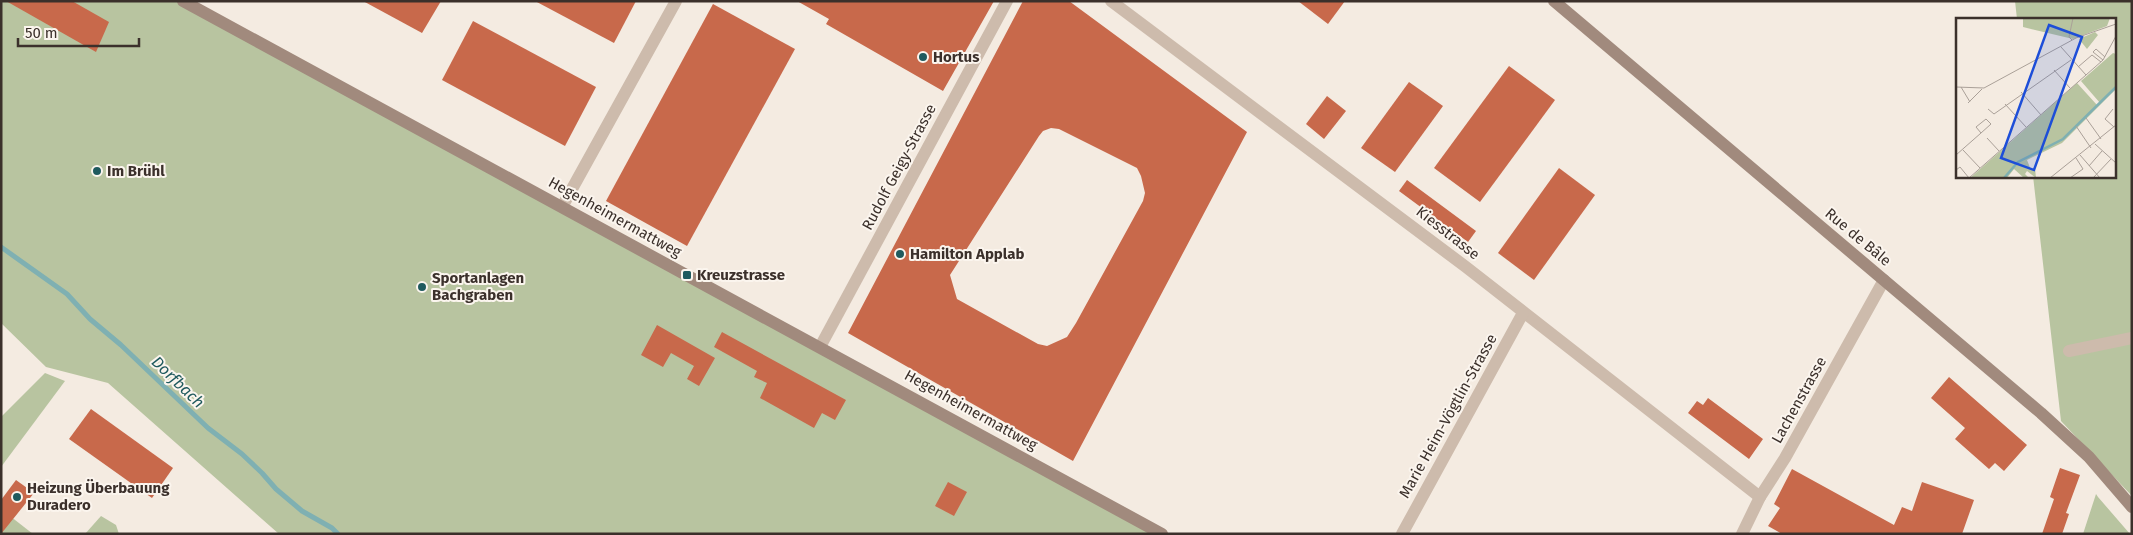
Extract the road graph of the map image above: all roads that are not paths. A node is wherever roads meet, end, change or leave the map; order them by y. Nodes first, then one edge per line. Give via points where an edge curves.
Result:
1 (184, 1) edge
2 (676, 1) edge
3 (1007, 1) edge
4 (1111, 1) edge
5 (1554, 1) edge
6 (562, 207) junction
7 (1884, 280) junction
8 (1523, 313) junction
9 (2132, 338) edge
10 (820, 348) junction
11 (2069, 350) dead end
12 (1760, 496) junction
13 (2132, 507) edge
14 (1162, 534) edge
15 (1402, 534) edge
16 (1742, 534) edge

1 - 6 street, Hegenheimermattweg
2 - 6 street
3 - 10 street, Rudolf Geigy-Strasse
4 - 8 street, Kiesstrasse via 1372,195
5 - 7 street, Rue de Bâle
6 - 10 street, Hegenheimermattweg
7 - 12 street, Lachenstrasse via 1785,458
7 - 13 street, Rue de Bâle via 2041,413 2089,457
8 - 12 street, Kiesstrasse
8 - 15 street, Marie Heim-Vögtlin-Strasse
9 - 11 street
10 - 14 street, Hegenheimermattweg
12 - 16 street, Lachenstrasse

